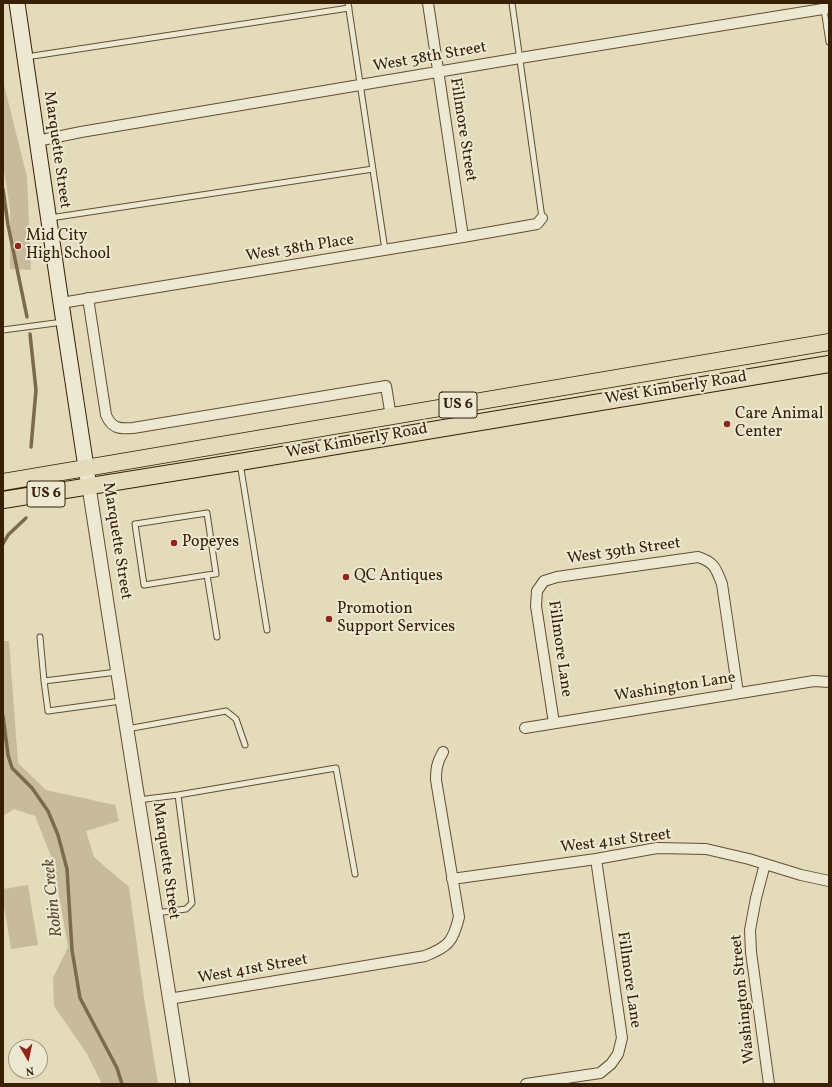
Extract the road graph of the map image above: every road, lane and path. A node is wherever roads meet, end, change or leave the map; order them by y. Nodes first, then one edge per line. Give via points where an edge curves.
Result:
1 (16, 3) edge
2 (428, 3) edge
3 (512, 3) edge
4 (349, 6) edge
5 (826, 6) edge
6 (829, 42) edge
7 (24, 57) junction
8 (520, 58) junction
9 (438, 72) junction
10 (360, 85) junction
11 (37, 141) junction
12 (373, 169) junction
13 (542, 218) joint
14 (48, 219) junction
15 (463, 237) junction
16 (385, 250) junction
17 (88, 298) junction
18 (61, 303) junction
19 (64, 322) junction
20 (3, 330) edge
21 (829, 342) edge
22 (829, 364) edge
23 (391, 416) junction
24 (240, 462) junction
25 (86, 468) junction
26 (3, 482) edge
27 (89, 487) junction
28 (3, 500) edge
29 (207, 575) junction
30 (544, 581) joint
31 (267, 630) dead end
32 (40, 637) dead end
33 (217, 637) dead end
34 (118, 672) junction
35 (44, 681) junction
36 (829, 682) edge
37 (738, 693) junction
38 (123, 700) junction
39 (554, 723) junction
40 (526, 728) dead end
41 (127, 729) junction
42 (245, 745) dead end
43 (443, 752) dead end
44 (178, 796) junction
45 (138, 800) junction
46 (596, 859) junction
47 (765, 864) junction
48 (355, 874) dead end
49 (452, 879) junction
50 (829, 881) edge
51 (154, 913) junction
52 (168, 999) junction
53 (182, 1084) edge
54 (527, 1084) edge
55 (769, 1084) edge

1 - 7 main road, Marquette Street
2 - 9 street, Fillmore Street
3 - 8 lane
4 - 7 lane
4 - 10 lane
5 - 6 lane
5 - 8 street, West 38th Street
7 - 11 main road, Marquette Street
8 - 9 street, West 38th Street
8 - 13 lane
9 - 10 street, West 38th Street
9 - 15 street, Fillmore Street
10 - 11 street, West 38th Street
10 - 12 lane
11 - 14 main road, Marquette Street
12 - 14 lane
12 - 16 lane
13 - 15 street, West 38th Place via 537,224
14 - 18 main road, Marquette Street
15 - 16 street, West 38th Place
16 - 17 street, West 38th Place
17 - 18 street, West 38th Place
17 - 23 street, West Kimberly Road via 106,415 114,427 133,428 386,386
18 - 19 main road, Marquette Street
19 - 20 lane
19 - 25 main road, Marquette Street
21 - 23 main road, West Kimberly Road / US 6
22 - 24 main road, West Kimberly Road / US 6
23 - 25 main road, West Kimberly Road / US 6
24 - 27 main road, West Kimberly Road / US 6
24 - 31 lane
25 - 26 main road, West Kimberly Road / US 6
25 - 27 main road, Marquette Street
27 - 28 main road, West Kimberly Road / US 6
27 - 34 street, Marquette Street
29 - 29 lane via 144,585 135,524 207,513 216,574
29 - 33 lane
30 - 37 street, West 39th Street via 698,557 709,560 718,572 722,584
30 - 39 street, Fillmore Lane via 537,591 536,606
32 - 35 lane
34 - 35 lane
34 - 38 street, Marquette Street
35 - 38 lane via 48,711
36 - 37 street, Washington Lane via 814,681
37 - 39 street, Washington Lane
38 - 41 street, Marquette Street
39 - 40 street, Washington Lane
41 - 42 lane via 226,711 236,719
41 - 45 street, Marquette Street
43 - 49 street, West 41st Street via 438,760 436,780
44 - 45 lane
44 - 48 lane via 336,768
44 - 51 lane via 192,903 186,909
45 - 51 street, Marquette Street
46 - 47 street, West 41st Street via 657,848 706,849
46 - 49 street, West 41st Street
46 - 54 street, Fillmore Lane via 622,1038 618,1054 600,1073
47 - 50 street, West 41st Street
47 - 55 street, Washington Street via 750,930
49 - 52 street, West 41st Street via 458,917 455,933 440,950 425,956
51 - 52 street, Marquette Street
52 - 53 street, Marquette Street

